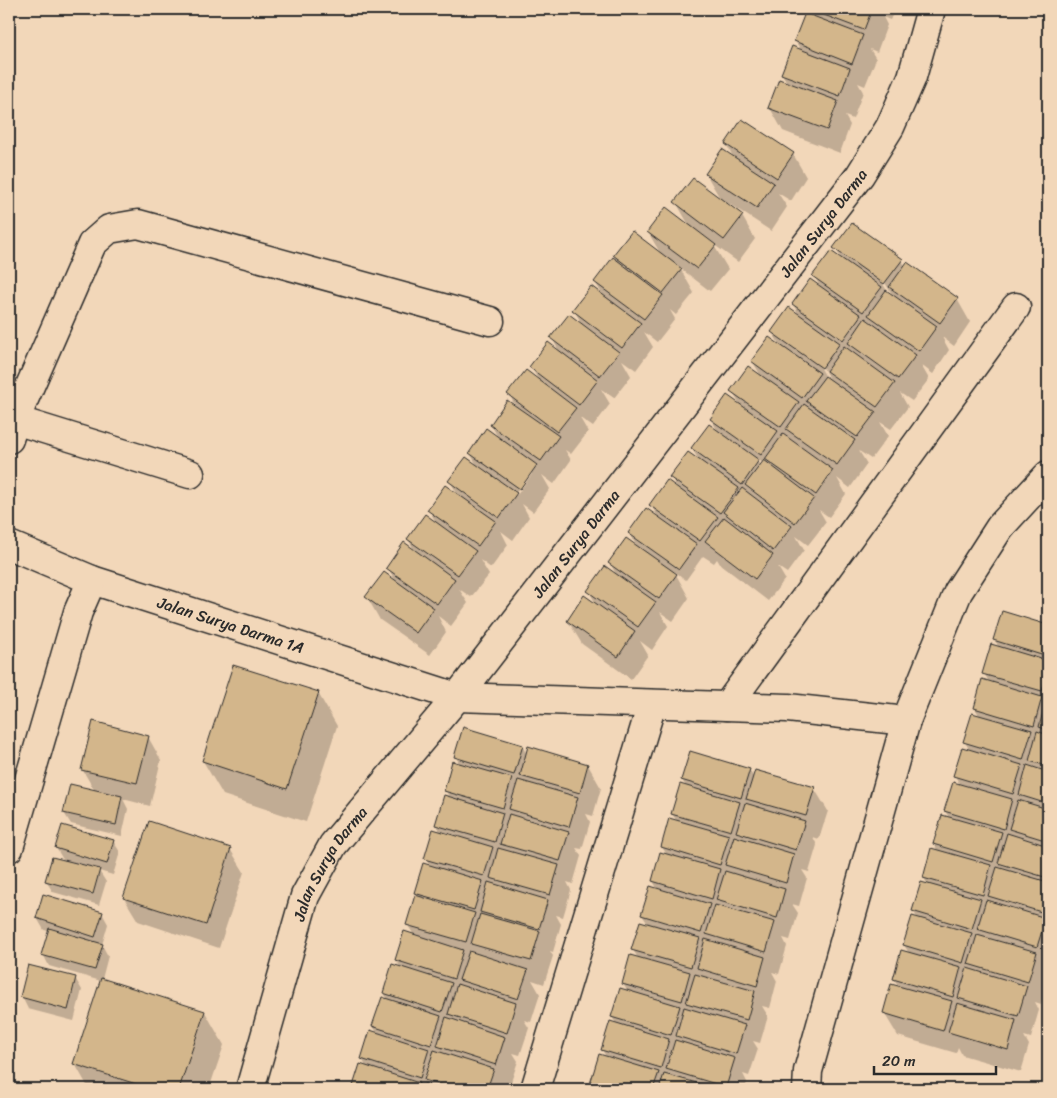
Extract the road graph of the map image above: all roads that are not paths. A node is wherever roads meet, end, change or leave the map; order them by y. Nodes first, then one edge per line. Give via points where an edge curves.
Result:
1 (931, 9) edge
2 (1016, 307) dead end
3 (490, 321) dead end
4 (12, 430) edge
5 (190, 474) dead end
6 (1048, 475) edge
7 (9, 545) edge
8 (92, 580) junction
9 (457, 697) junction
10 (652, 704) junction
11 (727, 706) junction
12 (906, 721) junction
13 (9, 848) edge
14 (250, 1089) edge
15 (535, 1089) edge
16 (806, 1089) edge

1 - 9 street, Jalan Surya Darma via 912,77 890,127 860,175
2 - 11 street
3 - 4 street via 138,224 109,229 92,244
4 - 5 street
6 - 12 street via 1000,527 958,592
7 - 8 street, Jalan Surya Darma 1A
8 - 9 street, Jalan Surya Darma 1A
8 - 13 street via 78,612
9 - 10 street, Jalan Surya Darma 1A
9 - 14 street, Jalan Surya Darma via 333,845 305,896
10 - 11 street, Jalan Surya Darma 1A
10 - 15 street
11 - 12 street, Jalan Surya Darma 1A via 788,708
12 - 16 street via 808,1072

